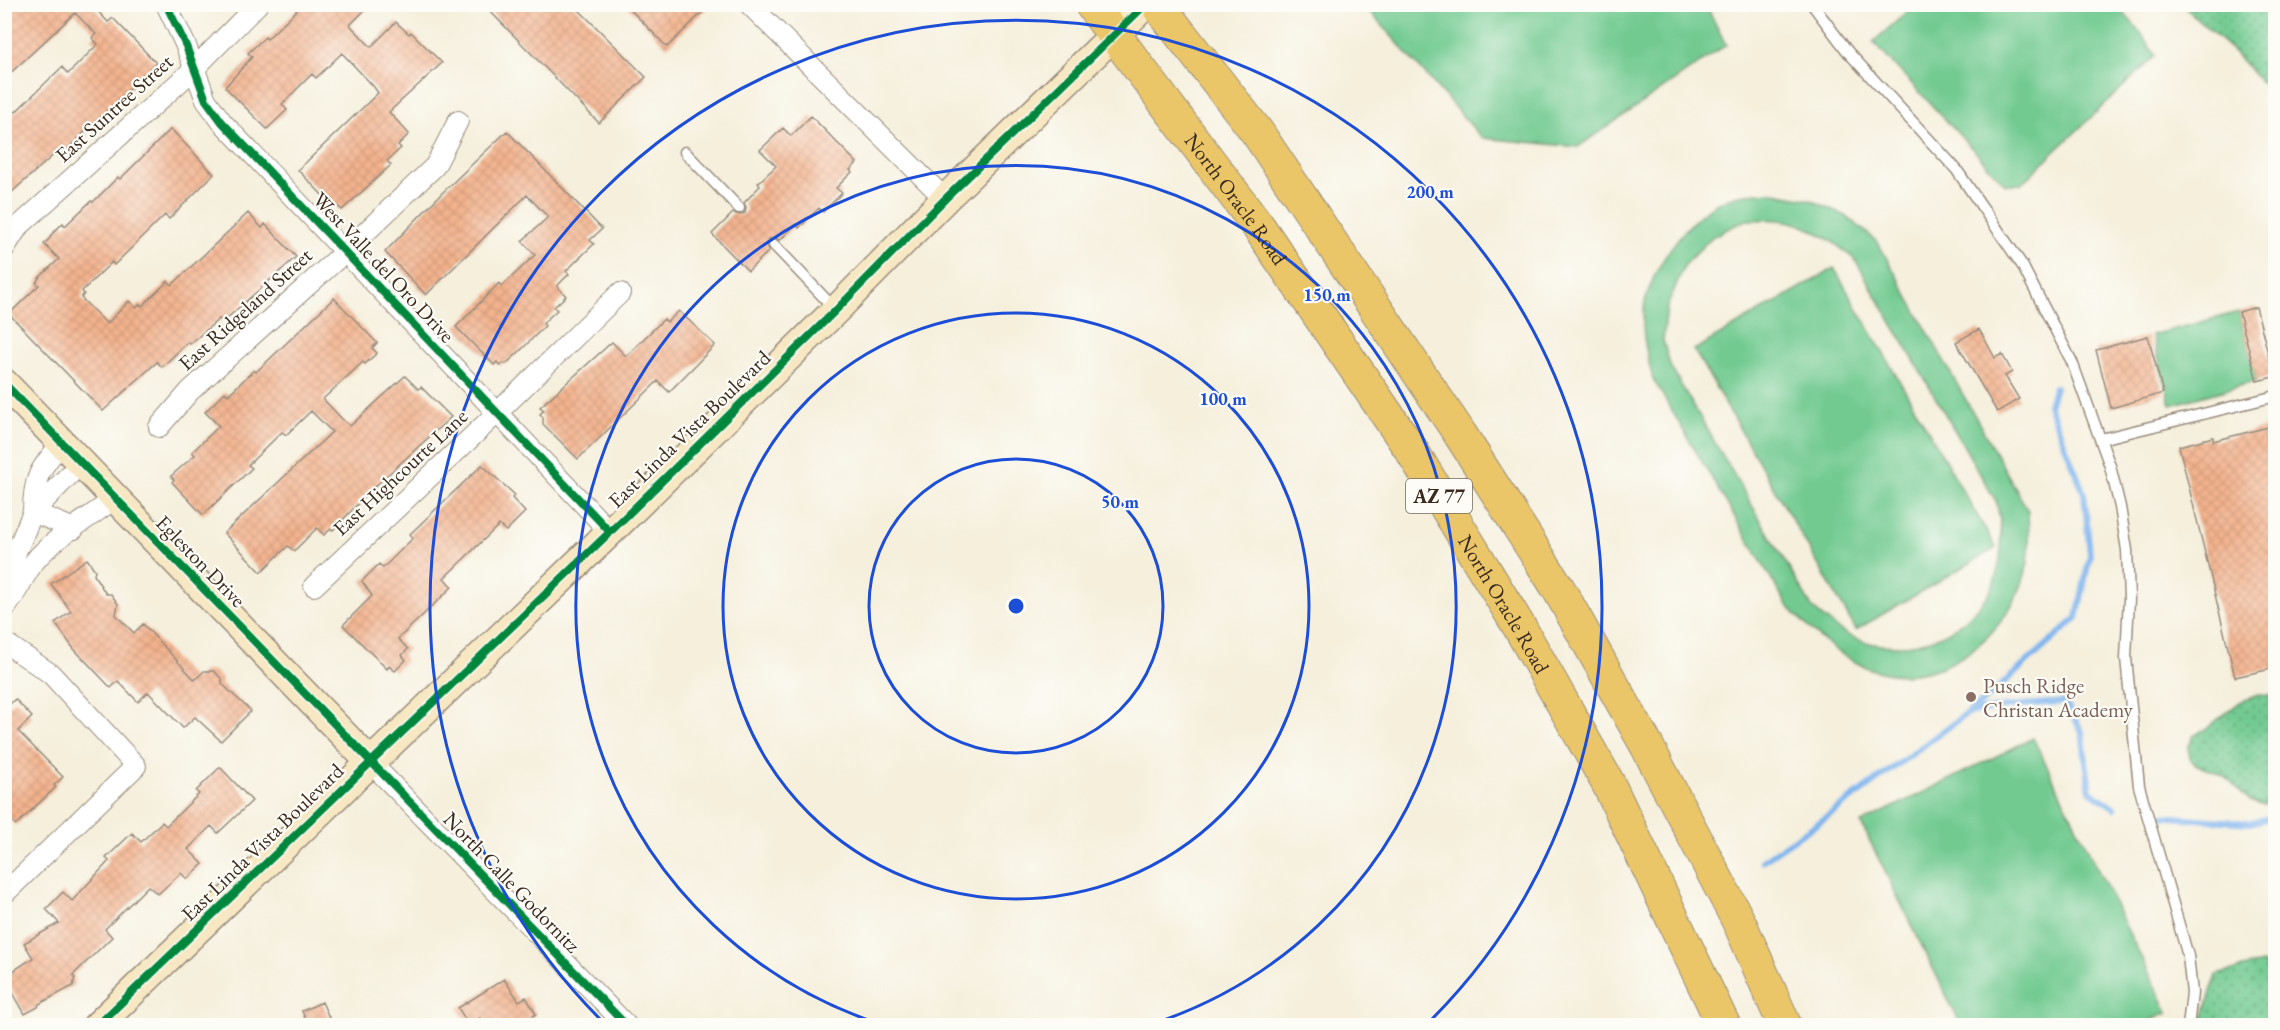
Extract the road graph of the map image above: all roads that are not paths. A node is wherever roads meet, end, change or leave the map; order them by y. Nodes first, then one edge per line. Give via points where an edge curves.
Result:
1 (166, 4) edge
2 (258, 4) edge
3 (749, 4) edge
4 (1091, 4) edge
5 (1146, 4) edge
6 (1157, 4) edge
7 (1812, 4) edge
8 (1115, 35) junction
9 (194, 69) junction
10 (458, 121) dead end
11 (685, 153) dead end
12 (945, 199) junction
13 (739, 208) dead end
14 (774, 246) dead end
15 (4, 249) edge
16 (346, 251) junction
17 (620, 292) dead end
18 (837, 310) junction
19 (4, 383) edge
20 (2276, 396) edge
21 (497, 413) junction
22 (159, 427) dead end
23 (2101, 439) junction
24 (72, 453) junction
25 (115, 498) junction
26 (33, 512) junction
27 (74, 530) junction
28 (610, 531) junction
29 (4, 581) edge
30 (314, 586) dead end
31 (4, 610) edge
32 (4, 642) edge
33 (371, 763) junction
34 (4, 894) edge
35 (97, 1026) edge
36 (627, 1026) edge
37 (1724, 1026) edge
38 (1785, 1026) edge
39 (2188, 1026) edge

1 - 9 street, West Valle del Oro Drive
2 - 9 street, East Suntree Street
3 - 12 street
4 - 8 highway, North Oracle Road / AZ 77
5 - 8 street, East Linda Vista Boulevard
6 - 38 highway, AZ 77 via 1257,132 1460,434 1558,588 1740,924
7 - 23 lane via 1848,52 1956,169 2022,265 2072,362
8 - 12 street, East Linda Vista Boulevard
8 - 37 highway, North Oracle Road / AZ 77 via 1258,226 1412,451 1520,628 1608,783
9 - 15 street, East Suntree Street via 18,227
9 - 16 street, West Valle del Oro Drive via 206,100 222,122
10 - 16 street, East Ridgeland Street via 435,166
11 - 13 lane
12 - 18 street, East Linda Vista Boulevard
14 - 18 lane
16 - 21 street, West Valle del Oro Drive
16 - 22 street, East Ridgeland Street via 190,391
17 - 21 street, East Highcourte Lane
18 - 28 street, East Linda Vista Boulevard
19 - 24 street, Egleston Drive
20 - 23 lane
21 - 28 street, West Valle del Oro Drive
21 - 30 street, East Highcourte Lane
23 - 39 lane via 2127,550 2126,658 2139,786 2188,956 2192,993
24 - 25 street, Egleston Drive
24 - 26 street
24 - 26 street via 41,467 33,493
25 - 27 street
25 - 33 street, Egleston Drive
26 - 27 street
26 - 29 street
27 - 31 street via 34,563
28 - 33 street, East Linda Vista Boulevard
32 - 34 street via 51,674 136,766
33 - 35 street, East Linda Vista Boulevard
33 - 36 street, North Calle Godornitz

